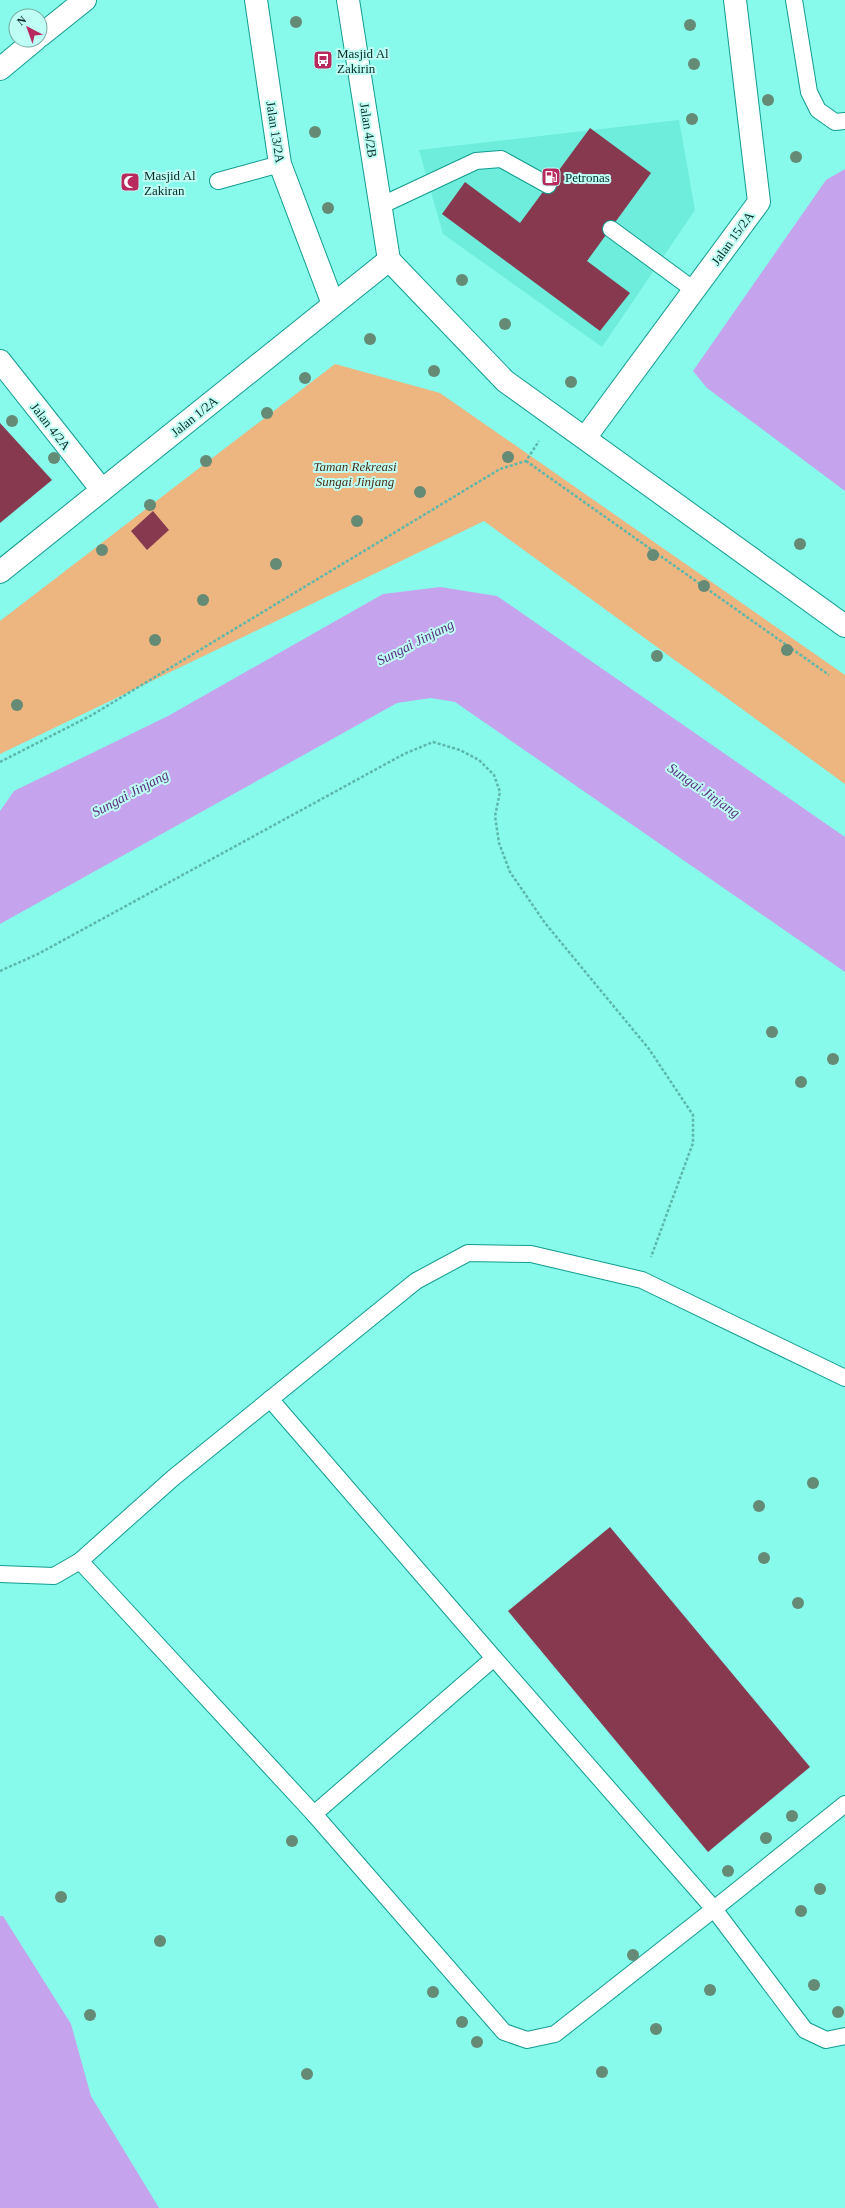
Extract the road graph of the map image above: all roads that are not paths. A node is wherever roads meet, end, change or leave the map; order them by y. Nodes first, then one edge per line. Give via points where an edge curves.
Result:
1 (85, 0) edge
2 (256, 0) edge
3 (348, 0) edge
4 (735, 0) edge
5 (794, 0) edge
6 (48, 30) edge
7 (25, 48) edge
8 (0, 69) edge
9 (845, 120) edge
10 (280, 164) junction
11 (218, 181) dead end
12 (548, 185) dead end
13 (380, 206) junction
14 (610, 229) dead end
15 (389, 260) junction
16 (694, 290) junction
17 (333, 304) junction
18 (0, 361) edge
19 (585, 438) junction
20 (102, 490) junction
21 (0, 572) edge
22 (845, 626) edge
23 (845, 1378) edge
24 (270, 1399) junction
25 (80, 1561) junction
26 (0, 1574) edge
27 (494, 1658) junction
28 (845, 1804) edge
29 (314, 1814) junction
30 (714, 1909) junction
31 (845, 2036) edge

1 - 6 street
2 - 10 street, Jalan 13/2A
3 - 13 street, Jalan 4/2B
4 - 16 street, Jalan 15/2A via 759,202
5 - 9 lane via 809,92 818,110 835,122
7 - 8 street
10 - 11 lane
10 - 17 street, Jalan 13/2A
12 - 13 lane via 501,160 476,161
13 - 15 street, Jalan 4/2B
14 - 16 lane
15 - 17 street, Jalan 1/2A
15 - 19 street via 506,381
16 - 19 street, Jalan 15/2A
17 - 20 street, Jalan 1/2A
18 - 20 street, Jalan 4/2A
19 - 22 street
20 - 21 street, Jalan 1/2A
23 - 24 lane via 642,1280 531,1254 468,1253 416,1281
24 - 25 lane via 173,1478
24 - 27 lane
25 - 26 lane via 54,1576
25 - 29 lane
27 - 29 lane
27 - 30 lane
28 - 30 lane
29 - 30 lane via 504,2032 527,2040 555,2034
30 - 31 lane via 805,2030 826,2040

